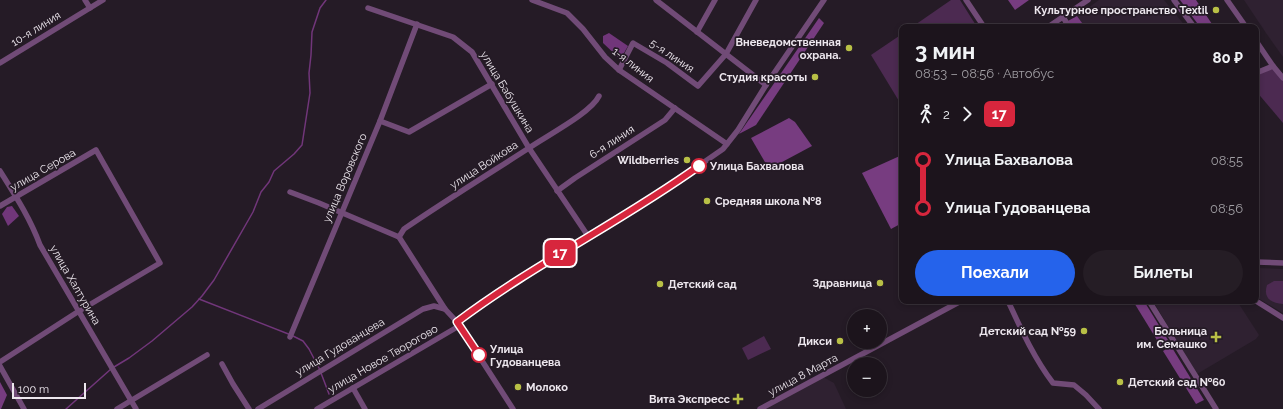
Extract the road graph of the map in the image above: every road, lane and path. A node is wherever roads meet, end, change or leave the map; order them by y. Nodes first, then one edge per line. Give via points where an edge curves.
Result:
1 (85, 0) edge
2 (103, 0) edge
3 (532, 0) edge
4 (656, 0) edge
5 (756, 0) edge
6 (824, 0) edge
7 (966, 0) edge
8 (1088, 0) edge
9 (1174, 0) edge
10 (1227, 0) edge
11 (713, 1) edge
12 (90, 8) junction
13 (368, 8) dead end
14 (1063, 17) junction
15 (417, 24) junction
16 (982, 24) edge
17 (1052, 24) edge
18 (1067, 24) edge
19 (1192, 24) edge
20 (1244, 24) edge
21 (697, 32) junction
22 (1259, 45) edge
23 (726, 54) junction
24 (0, 63) edge
25 (1274, 66) junction
26 (619, 70) junction
27 (1259, 72) edge
28 (1283, 78) edge
29 (492, 84) junction
30 (766, 85) junction
31 (599, 96) dead end
32 (675, 108) junction
33 (380, 121) junction
34 (727, 144) junction
35 (529, 148) junction
36 (0, 171) edge
37 (557, 191) junction
38 (290, 192) dead end
39 (16, 196) junction
40 (0, 206) edge
41 (341, 212) junction
42 (588, 236) junction
43 (399, 237) junction
44 (1259, 262) edge
45 (1283, 263) edge
46 (1259, 303) edge
47 (955, 304) edge
48 (1009, 304) edge
49 (1151, 304) edge
50 (445, 309) junction
51 (79, 312) junction
52 (1283, 318) edge
53 (458, 324) junction
54 (290, 337) dead end
55 (208, 355) dead end
56 (0, 362) edge
57 (222, 364) dead end
58 (0, 366) edge
59 (354, 388) junction
60 (131, 401) junction
61 (24, 409) edge
62 (117, 409) edge
63 (136, 409) edge
64 (249, 409) edge
65 (258, 409) edge
66 (317, 409) edge
67 (366, 409) edge
68 (513, 409) edge
69 (760, 409) edge
70 (1099, 409) edge
71 (1216, 409) edge

1 - 12 street
2 - 12 street, 10-я линия
3 - 26 street, 1-я линия via 567,13
4 - 21 street
5 - 23 street, 5-я линия
6 - 30 street
7 - 16 street
8 - 14 street
9 - 19 street
10 - 20 street
11 - 21 street
12 - 24 street, 10-я линия
13 - 15 street, улица Бабушкина
14 - 17 street
14 - 18 street
15 - 29 street, улица Бабушкина via 453,37 472,52
15 - 33 street, улица Воровского
21 - 23 street
22 - 25 street
23 - 26 street, 5-я линия via 698,86 667,63 633,43
23 - 30 street
25 - 27 street
25 - 28 street
26 - 32 street, 1-я линия
29 - 33 street via 409,132
29 - 35 street, улица Бабушкина
30 - 34 street
31 - 35 street, улица Войкова via 585,111
32 - 34 street, 1-я линия
32 - 37 street, 6-я линия via 665,120
33 - 41 street, улица Воровского
34 - 42 street via 718,153 658,194
35 - 37 street, улица Бабушкина
35 - 43 street, улица Войкова via 404,229
36 - 39 street, улица Халтурина
37 - 42 street, улица Бабушкина
38 - 41 street
39 - 40 street, улица Серова
39 - 51 street, улица Халтурина via 33,226 40,245
39 - 51 street, улица Серова via 96,150 160,263
41 - 43 street
41 - 54 street, улица Воровского
42 - 53 street via 480,305
43 - 50 street
44 - 45 street
46 - 52 street
47 - 69 street, улица 8 Марта
48 - 70 street via 1030,346 1053,383 1074,385
49 - 71 street
50 - 53 street
50 - 65 street, улица Гудованцева via 434,306 423,309
51 - 56 street
51 - 60 street, улица Халтурина
53 - 59 street, улица Новое Творогово
53 - 68 street
55 - 60 street
57 - 64 street
58 - 61 street
59 - 66 street, улица Новое Творогово
59 - 67 street
60 - 62 street
60 - 63 street, улица Халтурина

